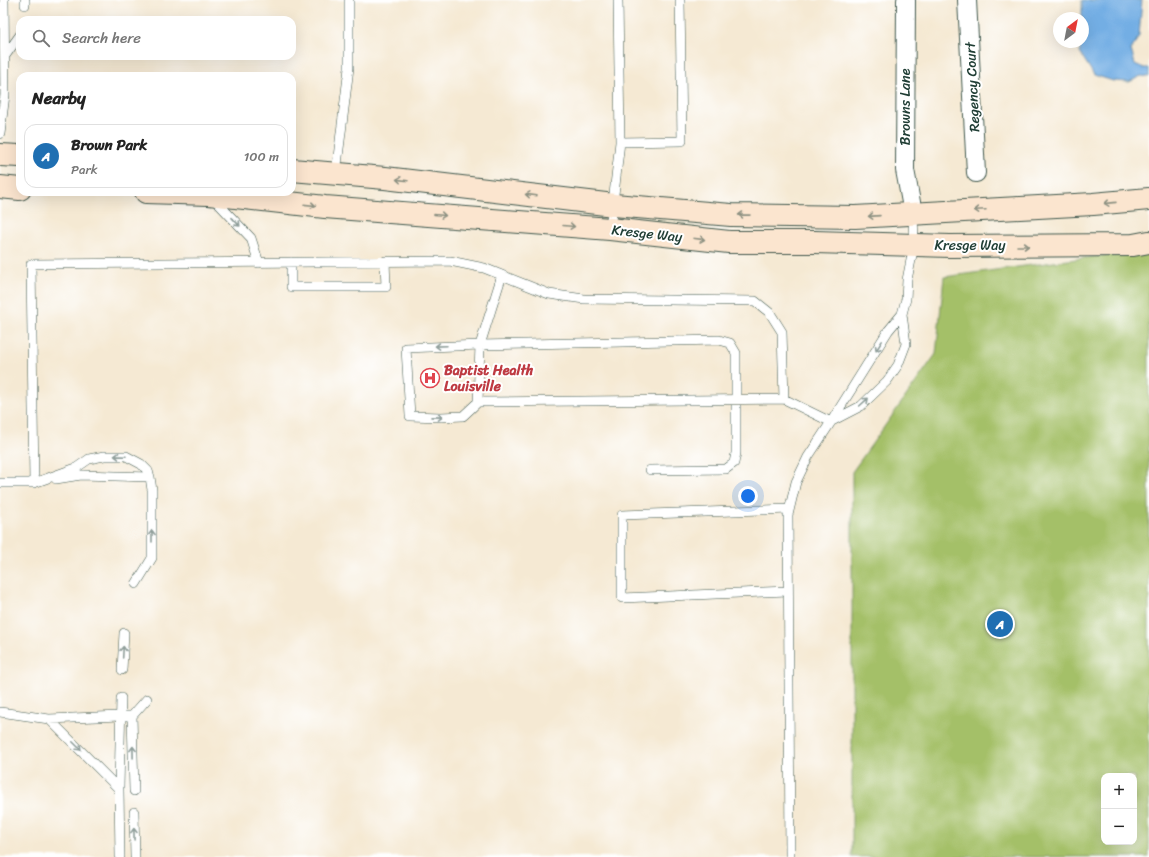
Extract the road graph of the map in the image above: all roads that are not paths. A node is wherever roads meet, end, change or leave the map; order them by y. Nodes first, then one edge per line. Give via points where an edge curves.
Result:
1 (4, 0) edge
2 (349, 0) edge
3 (618, 0) edge
4 (680, 0) edge
5 (906, 0) edge
6 (967, 0) edge
7 (16, 41) edge
8 (2, 45) edge
9 (5, 56) junction
10 (3, 95) edge
11 (0, 134) edge
12 (620, 142) junction
13 (0, 156) edge
14 (16, 156) edge
15 (296, 170) edge
16 (336, 173) junction
17 (976, 173) dead end
18 (0, 187) edge
19 (16, 188) edge
20 (211, 196) edge
21 (227, 196) edge
22 (1149, 198) edge
23 (614, 205) junction
24 (913, 213) junction
25 (610, 229) junction
26 (1149, 242) edge
27 (914, 245) junction
28 (385, 261) junction
29 (291, 262) junction
30 (259, 263) junction
31 (502, 275) junction
32 (902, 314) junction
33 (480, 345) junction
34 (784, 399) junction
35 (736, 400) junction
36 (478, 402) junction
37 (831, 422) junction
38 (650, 470) dead end
39 (150, 477) junction
40 (0, 483) edge
41 (34, 483) junction
42 (790, 509) junction
43 (152, 558) junction
44 (151, 569) dead end
45 (136, 584) dead end
46 (788, 591) junction
47 (124, 633) dead end
48 (122, 670) dead end
49 (121, 698) dead end
50 (147, 699) dead end
51 (0, 712) edge
52 (120, 716) junction
53 (132, 716) junction
54 (49, 719) junction
55 (119, 788) junction
56 (134, 791) dead end
57 (134, 812) dead end
58 (120, 857) edge
59 (135, 857) edge
60 (790, 857) edge

1 - 8 lane
2 - 16 lane via 349,68
3 - 12 lane
4 - 12 lane via 682,141
5 - 24 street, Browns Lane via 905,170
6 - 17 street, Regency Court
7 - 9 lane
8 - 9 lane
9 - 10 lane
10 - 11 lane
12 - 23 lane
13 - 14 street
15 - 16 street, Kresge Way
23 -> 16 street, Kresge Way
18 - 19 street
20 -> 30 lane via 251,238
21 -> 25 street, Kresge Way via 325,207
22 -> 24 street, Kresge Way via 1093,204
24 -> 23 street, Kresge Way via 855,217 731,215
23 - 25 lane
24 - 27 lane
25 -> 27 street, Kresge Way via 729,242
27 -> 26 street, Kresge Way via 1133,245
27 - 32 lane
28 - 29 lane
28 - 29 lane via 386,287 291,287
28 - 31 lane via 450,261 484,268
29 - 30 lane
30 - 41 lane via 31,264
31 - 33 lane
31 - 34 lane via 549,294 584,299 755,301 770,313 782,332
32 -> 37 lane via 888,330
37 -> 32 lane via 861,406 887,381 898,365 906,344
33 - 35 lane via 719,340 730,343 736,353
33 - 36 lane
33 -> 36 lane via 406,348 410,416 462,416
34 - 35 lane
34 - 37 lane
35 - 36 lane
35 - 38 lane via 734,463 726,469
37 - 42 lane via 808,457 796,482
39 - 41 lane via 81,475
39 -> 41 lane via 148,471 131,458 104,456 89,459 76,468
43 -> 39 lane
40 - 41 lane
42 - 46 lane
42 - 46 lane via 622,515 622,598
43 - 44 lane
43 - 45 lane
46 - 60 lane
48 -> 47 lane
49 - 52 lane
50 - 53 lane
51 - 54 lane
52 - 53 lane
52 - 54 lane
52 - 55 lane
56 -> 53 lane
54 -> 55 lane
55 - 58 lane
59 -> 57 lane

